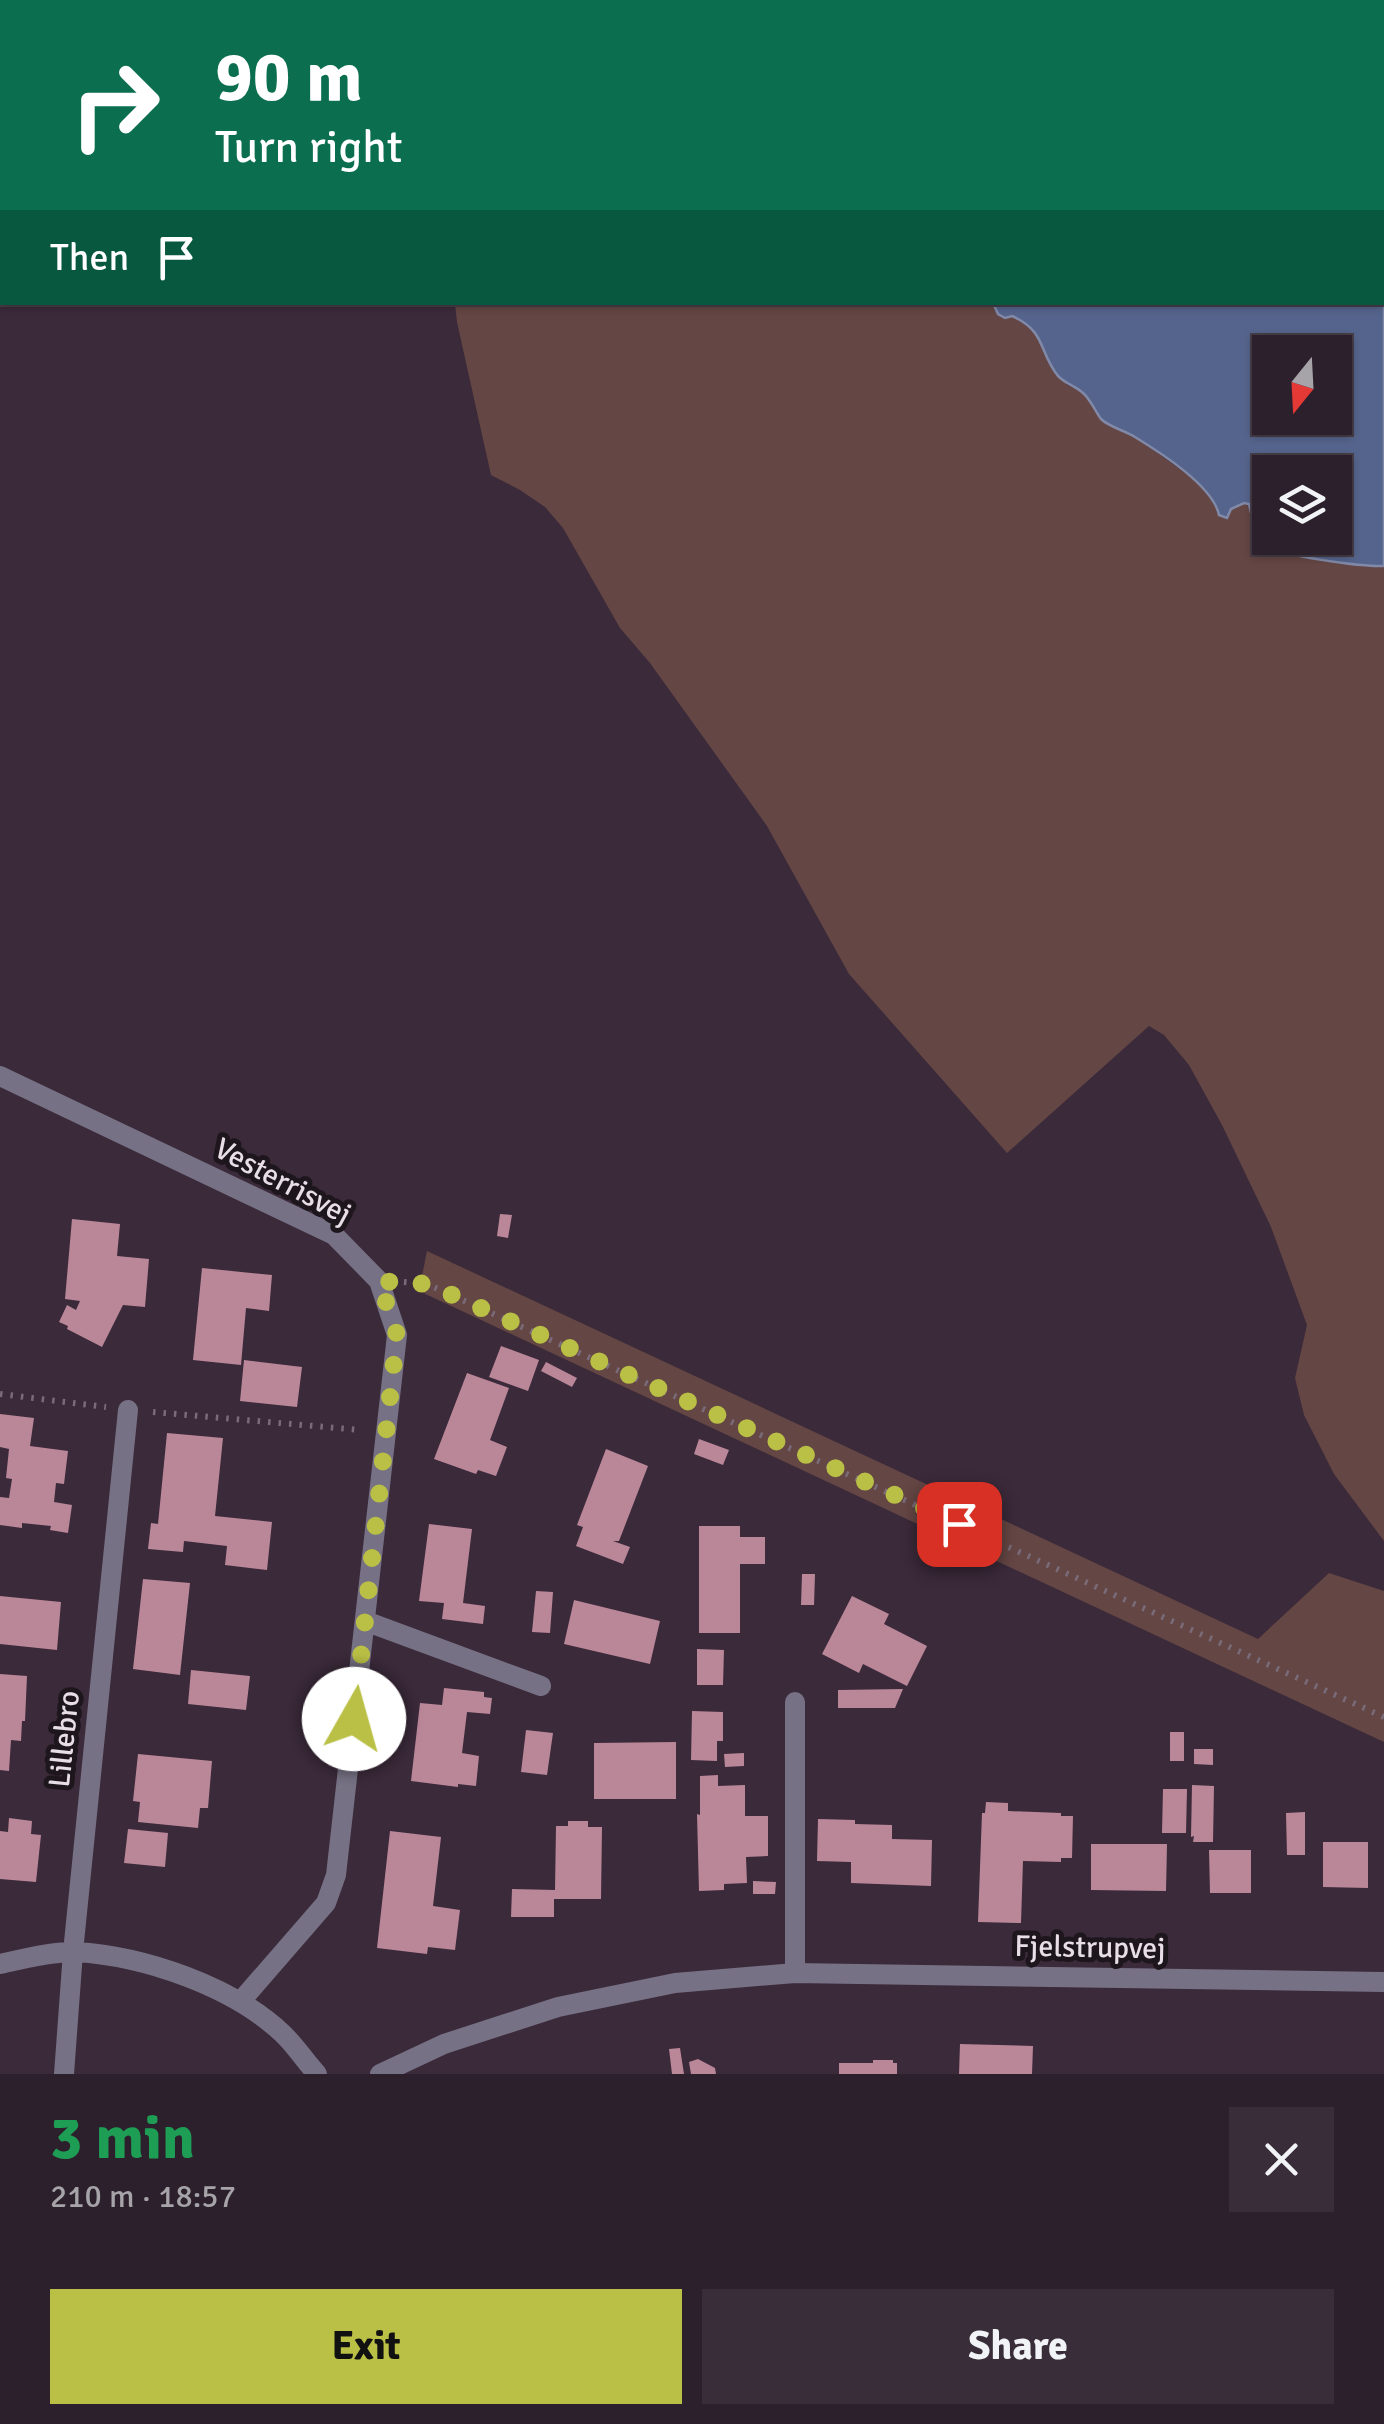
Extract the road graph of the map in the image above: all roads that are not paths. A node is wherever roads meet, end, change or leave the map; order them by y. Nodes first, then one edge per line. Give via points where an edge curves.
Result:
1 (0, 1076) edge
2 (128, 1410) road end
3 (365, 1621) junction
4 (542, 1686) dead end
5 (795, 1702) dead end
6 (73, 1952) junction
7 (0, 1964) edge
8 (795, 1973) junction
9 (1384, 1982) edge
10 (240, 2002) junction
11 (64, 2074) edge
12 (317, 2074) edge
13 (380, 2074) edge

1 - 3 street, Vesterrisvej via 334,1235 379,1281 397,1335
2 - 6 street, Lillebro
3 - 4 street
3 - 10 street, Vesterrisvej via 336,1875 326,1904
5 - 8 street
6 - 7 street
6 - 10 street via 136,1960
6 - 11 street, Lillebro
8 - 9 street, Fjelstrupvej
8 - 13 street, Fjelstrupvej via 675,1983 558,2007 444,2044
10 - 12 street via 281,2032

